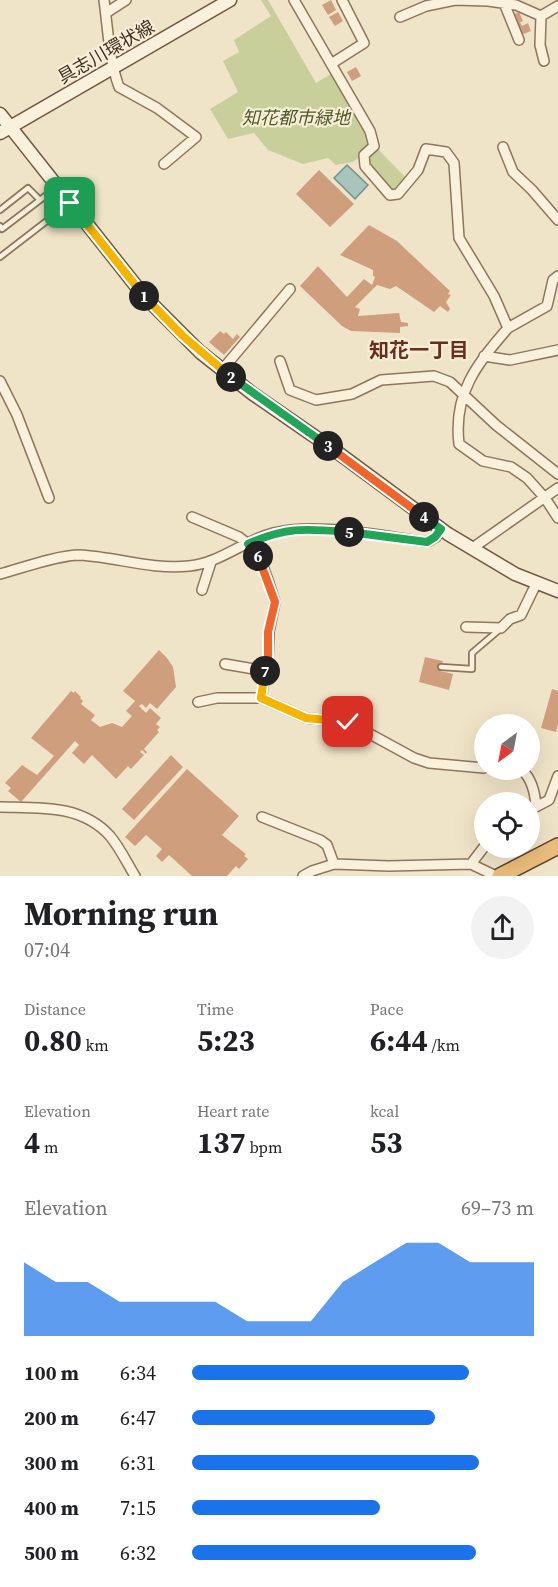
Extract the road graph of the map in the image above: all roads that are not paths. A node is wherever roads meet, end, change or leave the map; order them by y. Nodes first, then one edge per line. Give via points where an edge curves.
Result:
1 (104, 0) edge
2 (126, 0) edge
3 (230, 0) edge
4 (294, 0) edge
5 (342, 0) edge
6 (504, 3) junction
7 (558, 6) edge
8 (106, 13) junction
9 (541, 16) junction
10 (400, 17) dead end
11 (519, 40) dead end
12 (544, 61) dead end
13 (331, 64) junction
14 (113, 69) junction
15 (0, 114) edge
16 (5, 130) edge
17 (503, 147) dead end
18 (164, 164) dead end
19 (57, 187) junction
20 (40, 200) junction
21 (70, 203) junction
22 (0, 210) edge
23 (558, 220) edge
24 (0, 226) edge
25 (0, 257) edge
26 (558, 276) edge
27 (290, 289) dead end
28 (508, 328) junction
29 (558, 350) edge
30 (484, 356) junction
31 (280, 361) dead end
32 (222, 370) junction
33 (0, 381) edge
34 (462, 395) junction
35 (558, 474) edge
36 (558, 488) edge
37 (49, 498) dead end
38 (545, 498) junction
39 (192, 517) dead end
40 (558, 518) edge
41 (441, 529) junction
42 (248, 544) junction
43 (471, 549) junction
44 (211, 562) junction
45 (0, 574) edge
46 (536, 584) junction
47 (202, 590) dead end
48 (558, 591) edge
49 (466, 627) dead end
50 (501, 628) junction
51 (225, 664) dead end
52 (441, 667) dead end
53 (265, 670) junction
54 (261, 698) junction
55 (198, 702) dead end
56 (474, 767) edge
57 (558, 776) edge
58 (540, 804) edge
59 (0, 807) edge
60 (262, 817) dead end
61 (558, 846) edge
62 (476, 858) edge
63 (334, 864) junction
64 (471, 864) junction
65 (135, 876) edge
66 (303, 876) edge
67 (496, 876) edge
68 (500, 876) edge

1 - 8 street
2 - 8 street
3 - 14 main road, 具志川環状線
4 - 13 street
5 - 13 street via 364,44
6 - 9 street
6 - 10 street via 455,0
6 - 11 street
7 - 9 street
8 - 14 street
9 - 12 street
13 - 28 street via 370,131 374,146 364,155 365,166 390,195 398,194 418,170 426,148 446,152 454,163 459,238 494,296
14 - 16 main road, 具志川環状線
14 - 18 street via 119,87 157,108 196,137
15 - 16 main road
16 - 19 main road
17 - 23 street via 513,172
19 - 20 lane
19 - 21 main road
20 - 22 lane via 28,188
20 - 24 lane via 2,229
21 - 25 lane
21 - 32 main road via 144,296
26 - 28 street via 553,280 546,306
27 - 32 street
28 - 30 street
29 - 30 street via 510,360
30 - 34 street
31 - 34 street via 290,390 316,400 352,394 381,380 434,376 450,382
32 - 41 main road
33 - 37 street
34 - 35 street
34 - 38 street via 459,444 483,461 511,467
36 - 38 street
38 - 40 street
38 - 43 street
39 - 42 street
41 - 42 street via 427,542 366,533 291,529
41 - 43 main road
42 - 44 street
42 - 53 street via 260,558 275,602
43 - 46 main road
44 - 45 street via 166,566 79,555
44 - 47 street
46 - 48 main road
46 - 50 street via 521,615
49 - 50 street
50 - 52 lane via 472,653 472,669
51 - 53 street
53 - 54 street
54 - 55 street
54 - 56 street via 306,718 348,722 422,761
57 - 58 street via 549,800
59 - 65 street via 62,809 82,816 110,836
60 - 63 street via 320,840 327,845
61 - 68 highway
62 - 64 street
63 - 64 street
63 - 66 street
64 - 67 street

